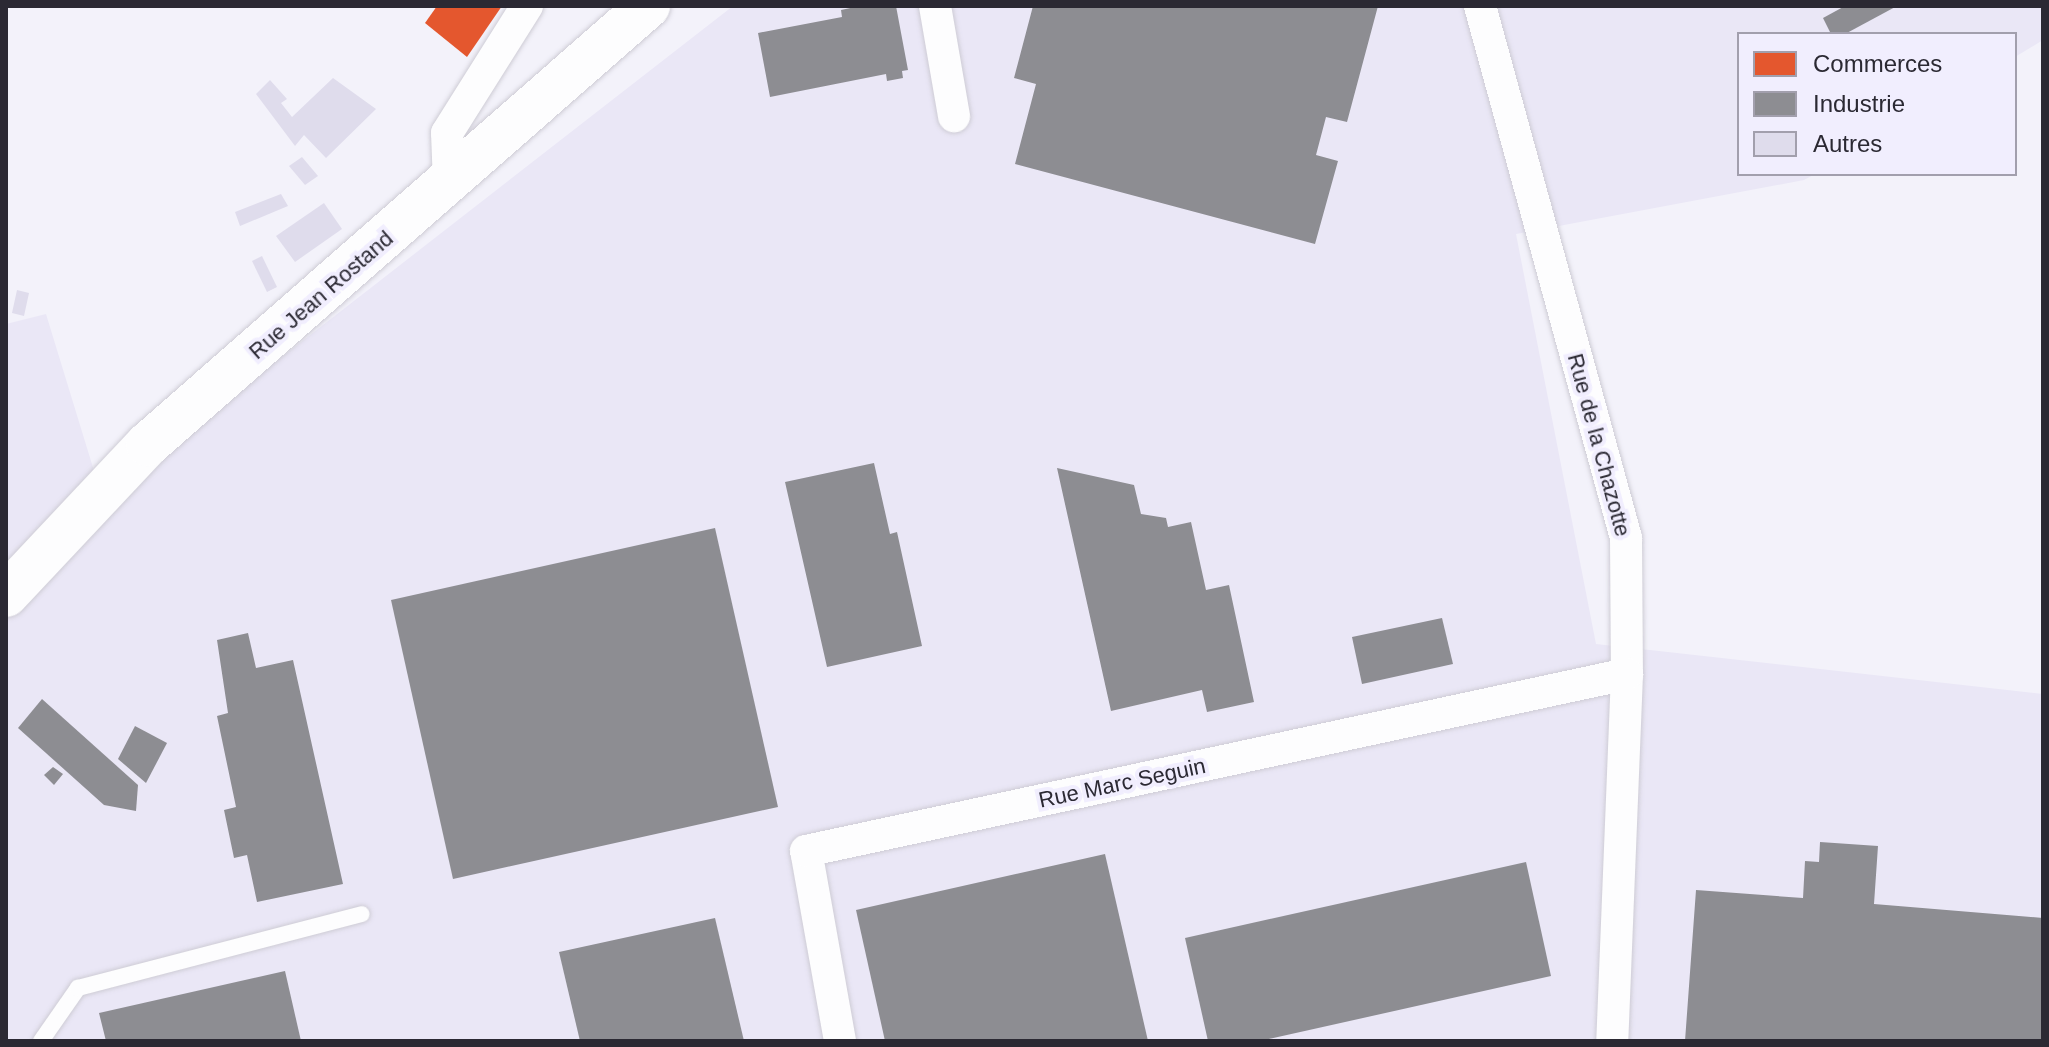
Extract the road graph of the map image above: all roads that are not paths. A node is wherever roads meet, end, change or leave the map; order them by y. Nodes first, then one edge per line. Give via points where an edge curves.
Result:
1 (527, 6) edge
2 (648, 6) edge
3 (935, 6) edge
4 (1480, 6) edge
5 (954, 116) dead end
6 (449, 184) junction
7 (6, 595) edge
8 (1627, 674) junction
9 (362, 914) dead end
10 (41, 1041) edge
11 (840, 1041) edge
12 (1612, 1041) edge

1 - 6 street via 447,133
2 - 6 main road, Rue Jean Rostand
3 - 5 street
4 - 8 street, Rue de la Chazotte via 1626,538
6 - 7 main road, Rue Jean Rostand via 148,444
8 - 11 street, Rue Marc Seguin via 806,851
8 - 12 street, Rue de la Chazotte
9 - 10 lane via 78,988

